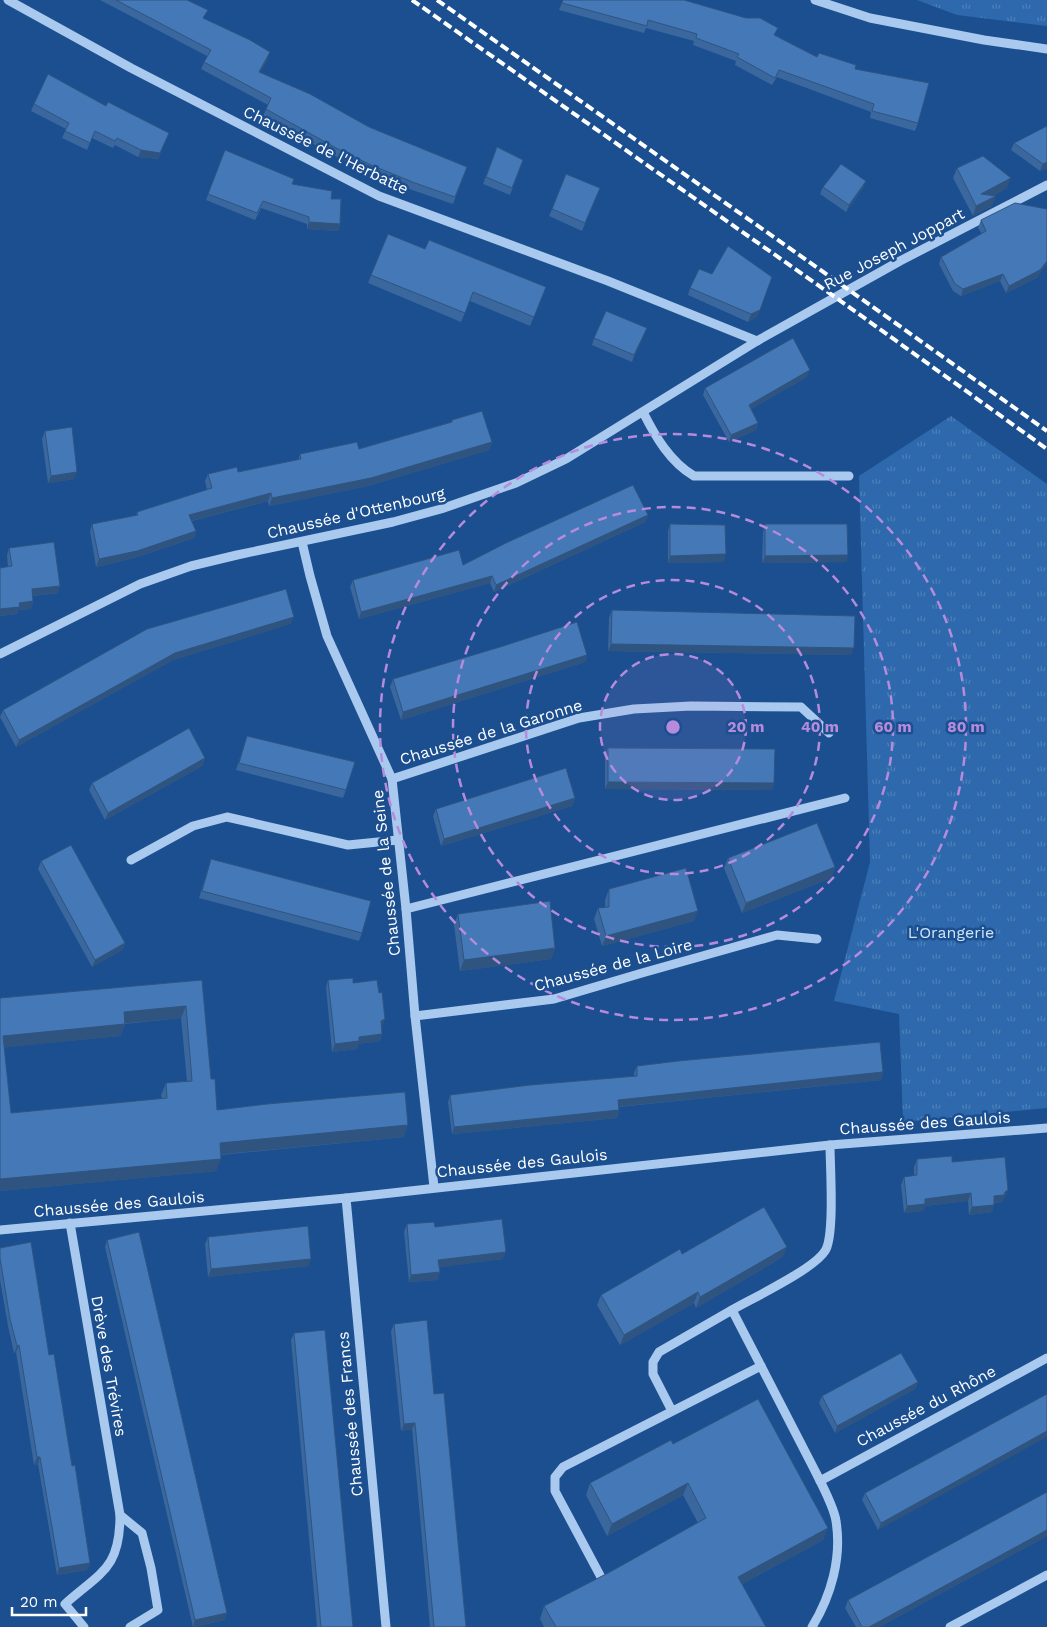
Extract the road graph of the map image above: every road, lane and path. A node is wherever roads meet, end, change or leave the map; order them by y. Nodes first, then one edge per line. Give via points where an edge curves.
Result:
1 (8, 0) edge
2 (815, 0) edge
3 (1047, 49) edge
4 (1045, 189) edge
5 (757, 341) junction
6 (643, 412) junction
7 (850, 476) dead end
8 (302, 542) junction
9 (0, 654) edge
10 (830, 733) dead end
11 (392, 779) junction
12 (845, 798) dead end
13 (398, 840) junction
14 (131, 860) dead end
15 (406, 909) junction
16 (817, 939) dead end
17 (415, 1016) junction
18 (1047, 1128) edge
19 (830, 1145) junction
20 (434, 1187) junction
21 (346, 1198) junction
22 (70, 1223) junction
23 (0, 1230) edge
24 (732, 1310) junction
25 (1047, 1358) edge
26 (761, 1366) junction
27 (672, 1411) junction
28 (820, 1481) junction
29 (120, 1515) junction
30 (1047, 1575) edge
31 (602, 1578) edge
32 (84, 1627) edge
33 (130, 1627) edge
34 (386, 1627) edge
35 (812, 1627) edge
36 (950, 1627) edge

1 - 5 street, Chaussée de l'Herbatte via 131,68 379,196 608,281
2 - 3 street via 870,18
4 - 5 street, Rue Joseph Joppart via 900,260
5 - 6 street, Chaussée d'Ottenbourg
6 - 7 street via 655,436 684,470 694,476
6 - 8 street, Chaussée d'Ottenbourg via 566,459 516,483 432,512
8 - 9 street, Chaussée d'Ottenbourg via 237,555 140,584
8 - 11 street, Chaussée de la Seine via 327,636
10 - 11 street, Chaussée de la Garonne via 800,707 634,709 579,718
11 - 13 street, Chaussée de la Seine
12 - 15 street
13 - 14 street via 348,846 226,817 193,826
13 - 15 street, Chaussée de la Seine
15 - 17 street, Chaussée de la Seine
16 - 17 street, Chaussée de la Loire via 777,935 554,1000
17 - 20 street, Chaussée de la Seine
18 - 19 street, Chaussée des Gaulois
19 - 20 street, Chaussée des Gaulois
19 - 24 street via 830,1232 826,1251 809,1266
20 - 21 street, Chaussée des Gaulois
21 - 22 street, Chaussée des Gaulois
21 - 34 street, Chaussée des Francs
22 - 23 street, Chaussée des Gaulois
22 - 29 street, Drève des Trévires
24 - 26 street
24 - 27 street via 659,1352 653,1362 654,1374
25 - 28 street, Chaussée du Rhône
26 - 27 street
26 - 28 street
27 - 31 street via 563,1467 555,1477 555,1491
28 - 35 street via 836,1519 838,1545 833,1582
29 - 32 street, Drève des Trévires via 120,1535 114,1559 102,1574 65,1604
29 - 33 street via 142,1533 158,1610
30 - 36 street

